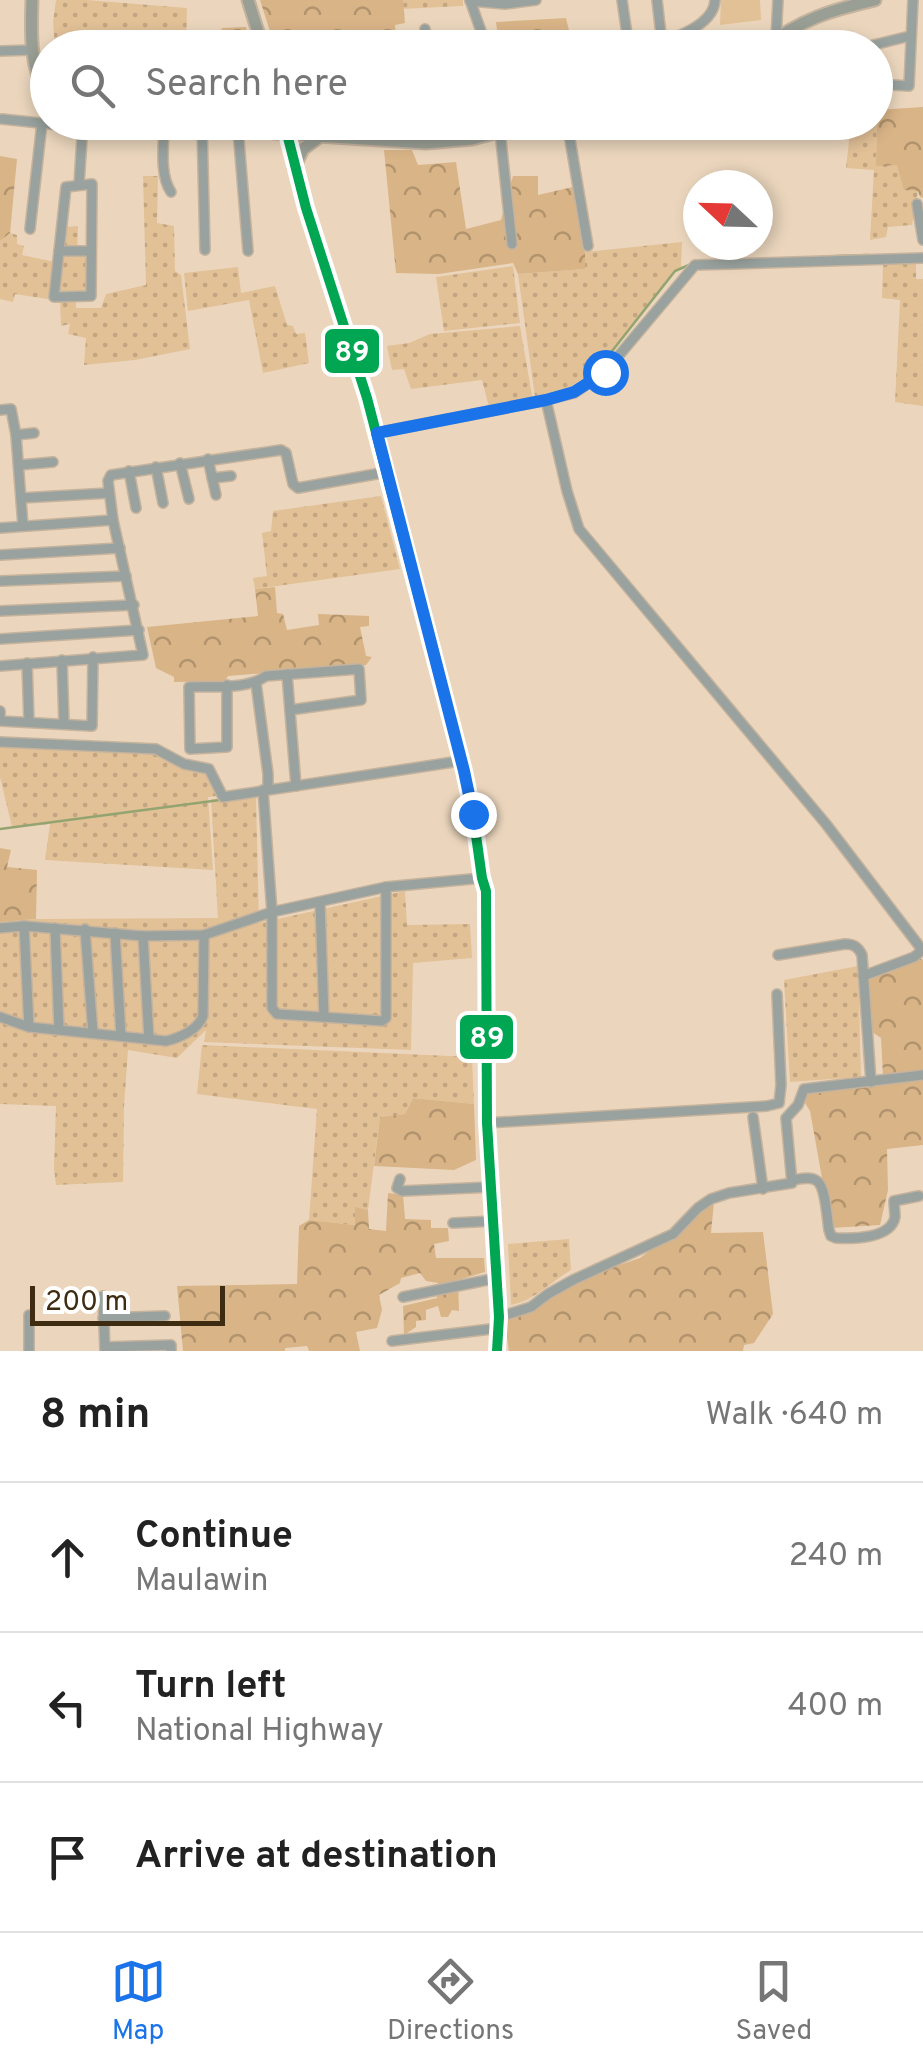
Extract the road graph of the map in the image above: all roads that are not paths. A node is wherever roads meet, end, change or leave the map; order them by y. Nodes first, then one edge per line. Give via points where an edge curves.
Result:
1 (32, 0) edge
2 (248, 0) edge
3 (536, 0) edge
4 (622, 0) edge
5 (657, 0) edge
6 (715, 0) edge
7 (778, 0) edge
8 (875, 0) edge
9 (912, 0) edge
10 (470, 1) edge
11 (826, 7) edge
12 (33, 30) edge
13 (257, 30) edge
14 (480, 30) edge
15 (626, 30) edge
16 (660, 30) edge
17 (687, 30) edge
18 (776, 30) edge
19 (789, 30) edge
20 (910, 36) junction
21 (893, 40) edge
22 (0, 50) edge
23 (30, 50) edge
24 (893, 85) edge
25 (2, 119) edge
26 (30, 122) edge
27 (40, 140) edge
28 (82, 140) edge
29 (164, 140) edge
30 (202, 140) edge
31 (243, 140) edge
32 (288, 140) edge
33 (312, 140) edge
34 (381, 140) edge
35 (426, 140) edge
36 (465, 140) edge
37 (500, 140) edge
38 (570, 140) edge
39 (426, 143) junction
40 (294, 168) junction
41 (79, 185) junction
42 (171, 192) dead end
43 (917, 204) dead end
44 (30, 229) dead end
45 (923, 240) edge
46 (512, 244) dead end
47 (588, 246) dead end
48 (205, 250) dead end
49 (60, 251) junction
50 (248, 251) dead end
51 (91, 252) junction
52 (923, 258) edge
53 (546, 400) junction
54 (23, 408) dead end
55 (6, 410) edge
56 (34, 433) dead end
57 (377, 433) junction
58 (16, 435) junction
59 (208, 459) junction
60 (54, 462) dead end
61 (180, 463) junction
62 (18, 465) junction
63 (156, 467) junction
64 (129, 471) junction
65 (387, 472) junction
66 (231, 476) dead end
67 (212, 478) junction
68 (109, 493) junction
69 (216, 495) dead end
70 (21, 498) junction
71 (189, 499) dead end
72 (163, 503) dead end
73 (136, 508) dead end
74 (114, 520) junction
75 (23, 526) junction
76 (0, 528) edge
77 (120, 548) junction
78 (0, 555) edge
79 (126, 576) junction
80 (0, 581) edge
81 (134, 605) junction
82 (0, 611) edge
83 (139, 630) junction
84 (0, 639) edge
85 (93, 658) junction
86 (62, 660) junction
87 (27, 663) junction
88 (0, 666) edge
89 (286, 674) junction
90 (256, 683) junction
91 (228, 685) junction
92 (290, 710) junction
93 (0, 711) edge
94 (28, 722) junction
95 (64, 724) junction
96 (0, 742) edge
97 (460, 761) junction
98 (296, 786) junction
99 (265, 790) junction
100 (482, 878) junction
101 (386, 887) junction
102 (320, 903) junction
103 (272, 912) junction
104 (24, 926) junction
105 (0, 928) edge
106 (54, 928) junction
107 (85, 930) junction
108 (115, 933) junction
109 (204, 935) junction
110 (143, 936) junction
111 (778, 955) dead end
112 (863, 976) junction
113 (778, 994) dead end
114 (324, 1016) junction
115 (0, 1017) edge
116 (29, 1027) junction
117 (59, 1030) junction
118 (93, 1033) junction
119 (121, 1036) junction
120 (149, 1039) junction
121 (923, 1075) edge
122 (871, 1082) junction
123 (753, 1117) dead end
124 (488, 1123) junction
125 (400, 1179) dead end
126 (792, 1180) junction
127 (492, 1187) junction
128 (763, 1189) junction
129 (919, 1196) dead end
130 (494, 1222) junction
131 (453, 1224) dead end
132 (497, 1278) junction
133 (102, 1296) dead end
134 (403, 1297) dead end
135 (30, 1315) dead end
136 (165, 1316) dead end
137 (103, 1318) junction
138 (499, 1323) junction
139 (392, 1341) dead end
140 (105, 1349) edge
141 (29, 1351) edge
142 (171, 1351) edge
143 (497, 1351) edge

1 - 12 main road
2 - 13 main road
3 - 10 street
4 - 15 street
5 - 16 street
6 - 17 street via 707,20
7 - 18 street
8 - 11 main road
9 - 20 street
10 - 14 street
11 - 19 main road
20 - 21 street
20 - 24 street via 909,86
22 - 23 street
25 - 26 street
27 - 44 street
28 - 41 street
29 - 42 street
30 - 48 street
31 - 50 street
32 - 40 main road
33 - 40 main road
34 - 39 main road
35 - 39 street
36 - 39 main road
37 - 46 street
38 - 47 street
40 - 57 main road
41 - 49 street via 66,187
41 - 51 street via 92,184
43 - 45 street
49 - 51 street
49 - 51 street via 54,297 91,296
52 - 53 street via 695,266 605,372
53 - 57 street
53 - 112 street via 579,530 826,824 920,947 914,957
54 - 55 street
55 - 58 street
56 - 58 street
57 - 65 main road
58 - 62 street
59 - 61 street
59 - 65 street via 281,450 298,488
59 - 67 street
60 - 62 street
61 - 63 street
61 - 71 street
62 - 70 street
63 - 64 street
63 - 72 street
64 - 68 street via 111,475
64 - 73 street
65 - 97 main road
66 - 67 street
67 - 69 street
68 - 70 street
68 - 74 street
70 - 75 street
74 - 75 street
74 - 77 street
75 - 76 street
77 - 78 street
77 - 79 street
79 - 80 street
79 - 81 street
81 - 82 street
81 - 83 street
83 - 84 street
83 - 85 street via 142,656
85 - 86 street
85 - 95 street via 92,726
86 - 87 street
86 - 95 street
87 - 88 street
87 - 94 street
89 - 90 street
89 - 92 street
89 - 92 street via 359,669 360,700
90 - 91 street
90 - 99 street
91 - 91 street via 189,687 190,749 227,747
92 - 98 street
93 - 94 street via 0,721
94 - 95 street
96 - 99 street via 156,750 209,769 222,797
97 - 98 street
97 - 100 main road
98 - 99 street
99 - 103 street
100 - 101 street
100 - 124 main road
101 - 102 street
101 - 114 street via 386,1018
102 - 103 street
102 - 114 street
103 - 109 street
103 - 114 street via 272,1008 284,1016
104 - 105 street
104 - 106 street
104 - 116 street
106 - 107 street
106 - 117 street
107 - 108 street
107 - 118 street
108 - 110 street
108 - 119 street
109 - 110 street
109 - 120 street via 200,1023 178,1038
110 - 120 street
111 - 112 street via 853,944 862,955
112 - 122 street
113 - 124 street via 779,1102
115 - 116 street
116 - 117 street
117 - 118 street
118 - 119 street
119 - 120 street
121 - 122 street
122 - 126 street via 802,1090 786,1118
123 - 128 street
124 - 127 main road
125 - 127 street via 402,1190
126 - 128 street
126 - 129 street via 820,1183 836,1238 874,1236 895,1218 894,1201
127 - 130 main road
128 - 138 street via 711,1199 674,1234
130 - 131 street
130 - 132 main road
132 - 134 street
132 - 138 main road
133 - 137 street
135 - 141 street
136 - 137 street
137 - 140 street
138 - 139 street
138 - 143 main road
140 - 142 street via 171,1345

